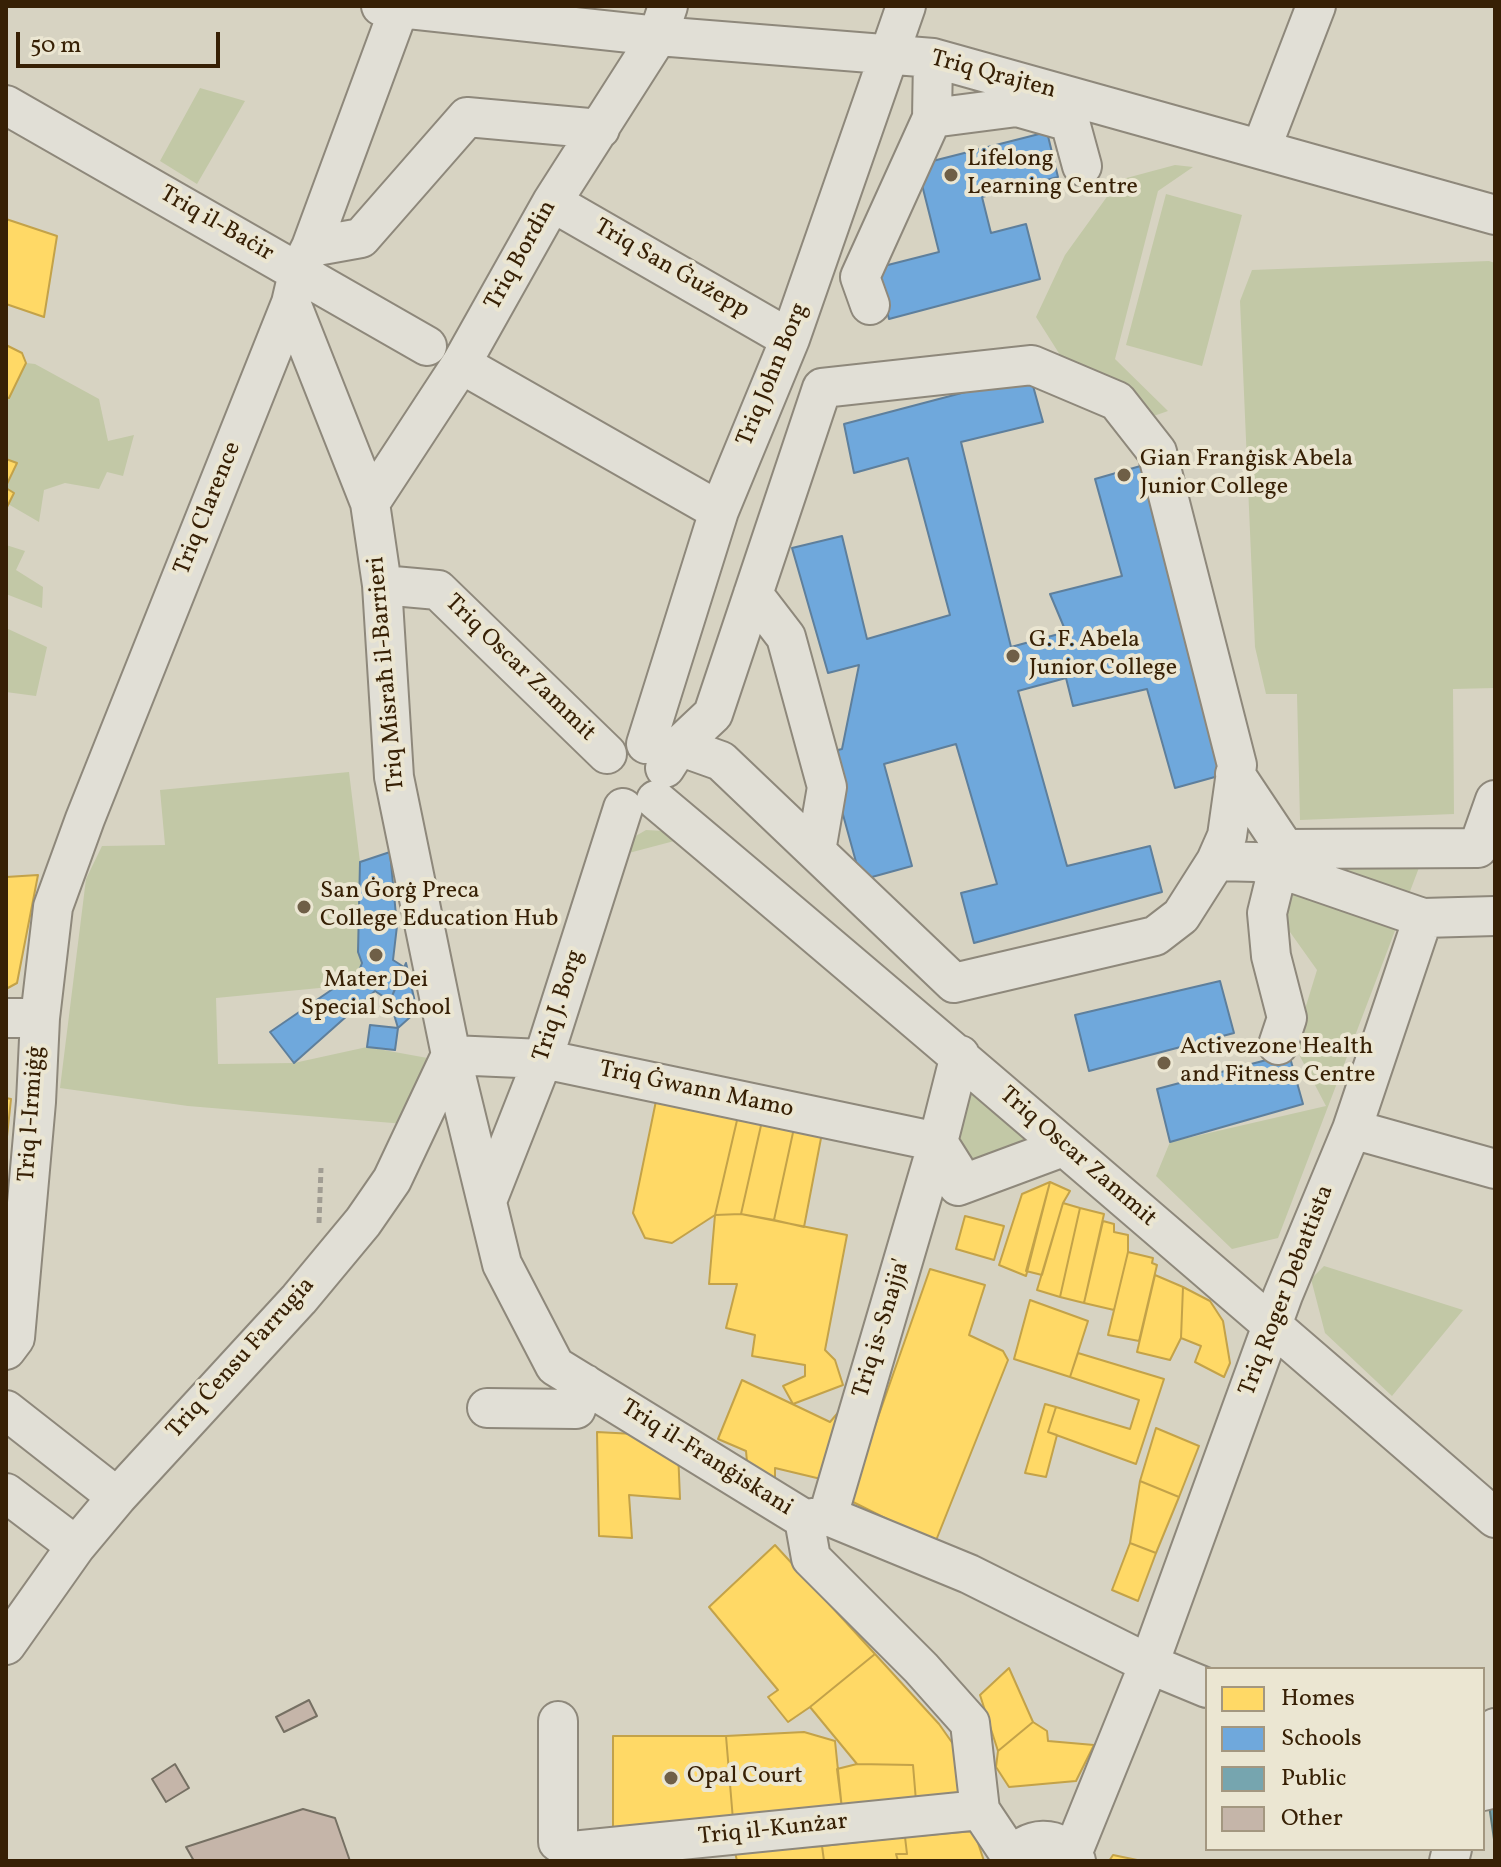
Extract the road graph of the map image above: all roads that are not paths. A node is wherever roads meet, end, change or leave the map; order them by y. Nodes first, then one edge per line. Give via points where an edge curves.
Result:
1 (906, 6) edge
2 (1316, 6) edge
3 (394, 7) edge
4 (663, 21) edge
5 (890, 55) junction
6 (933, 58) junction
7 (6, 105) edge
8 (932, 118) junction
9 (600, 129) junction
10 (1261, 149) junction
11 (1082, 166) dead end
12 (552, 202) junction
13 (1495, 215) edge
14 (300, 274) junction
15 (870, 305) dead end
16 (790, 339) junction
17 (427, 346) dead end
18 (461, 364) junction
19 (370, 503) junction
20 (719, 511) junction
21 (382, 585) junction
22 (753, 594) junction
23 (607, 754) junction
24 (654, 773) junction
25 (1235, 774) junction
26 (1495, 800) edge
27 (816, 851) junction
28 (1216, 861) junction
29 (1291, 866) junction
30 (1495, 916) edge
31 (1423, 918) junction
32 (23, 1018) edge
33 (1278, 1045) dead end
34 (451, 1055) junction
35 (960, 1055) junction
36 (543, 1059) junction
37 (1352, 1129) junction
38 (938, 1142) junction
39 (1063, 1147) junction
40 (1495, 1169) edge
41 (487, 1201) junction
42 (1272, 1326) junction
43 (6, 1350) edge
44 (585, 1384) junction
45 (487, 1408) dead end
46 (6, 1410) edge
47 (6, 1493) edge
48 (117, 1497) junction
49 (816, 1517) junction
50 (1495, 1518) edge
51 (76, 1546) junction
52 (6, 1645) edge
53 (1149, 1664) junction
54 (1205, 1687) edge
55 (558, 1721) dead end
56 (1495, 1728) edge
57 (1485, 1750) edge
58 (980, 1810) junction
59 (560, 1854) edge
60 (1074, 1858) edge
61 (1011, 1860) edge

1 - 5 street, Triq John Borg
2 - 10 street
3 - 4 street, Triq Qrajten
3 - 14 street, Triq Clarence
4 - 5 street, Triq Qrajten
4 - 9 street, Triq Bordin
5 - 6 street, Triq Qrajten
5 - 16 street, Triq John Borg
6 - 8 street
6 - 10 street, Triq Qrajten
7 - 14 street, Triq il-Baċir
8 - 11 street via 1017,107 1070,122
8 - 15 street via 860,277
9 - 12 street, Triq Bordin
9 - 14 street via 467,117 361,238
10 - 13 street, Triq Qrajten
12 - 16 street, Triq San Ġużepp
12 - 18 street, Triq Bordin
14 - 17 street, Triq il-Baċir
14 - 19 street, Triq Misraħ il-Barrieri
14 - 32 street, Triq Clarence via 53,907
16 - 20 street, Triq John Borg
18 - 19 street, Triq Bordin
18 - 20 street
19 - 21 street, Triq Misraħ il-Barrieri
20 - 24 street, Triq John Borg
21 - 23 street, Triq Oscar Zammit via 438,590
21 - 34 street, Triq Misraħ il-Barrieri via 394,777
22 - 24 street via 713,714
22 - 25 street via 822,388 1032,365 1117,401 1157,452 1237,765
22 - 27 street via 786,637 827,787
23 - 24 street via 625,743
23 - 24 street, Triq Oscar Zammit via 600,784 613,803
24 - 27 street via 721,761
24 - 35 street, Triq Oscar Zammit
24 - 36 street, Triq J. Borg
25 - 28 street via 1227,836
25 - 29 street
26 - 29 street via 1478,848 1309,847
27 - 28 street via 954,983 1155,936 1181,916
28 - 29 street
29 - 31 street
29 - 33 street via 1267,913 1271,956 1287,1018
30 - 31 street
31 - 37 street, Triq Roger Debattista
32 - 43 street, Triq l-Irmiġġ via 36,1102 15,1338
34 - 36 street, Triq Ġwann Mamo
34 - 41 street, Triq il-Franġiskani
34 - 48 street, Triq Ċensu Farrugia via 392,1180 363,1222
35 - 38 street, Triq is-Snajja'
35 - 39 street, Triq Oscar Zammit
36 - 38 street, Triq Ġwann Mamo
36 - 41 street, Triq J. Borg
37 - 40 street
37 - 42 street, Triq Roger Debattista
38 - 39 street via 955,1169 958,1186
38 - 49 street, Triq is-Snajja'
39 - 42 street, Triq Oscar Zammit
41 - 44 street, Triq il-Franġiskani via 502,1264 555,1366
42 - 50 street, Triq Oscar Zammit
42 - 53 street, Triq Roger Debattista
44 - 45 street via 576,1409
44 - 49 street, Triq il-Franġiskani
46 - 48 street
47 - 51 street
48 - 51 street, Triq Ċensu Farrugia
49 - 53 street, Triq il-Franġiskani via 969,1574
49 - 58 street via 811,1558 970,1723
51 - 52 street, Triq Ċensu Farrugia
53 - 54 street, Triq il-Franġiskani
53 - 60 street
55 - 59 street, Triq il-Kunżar
56 - 57 street
58 - 59 street, Triq il-Kunżar
58 - 61 street
60 - 61 street via 1063,1846 1041,1840 1029,1843

